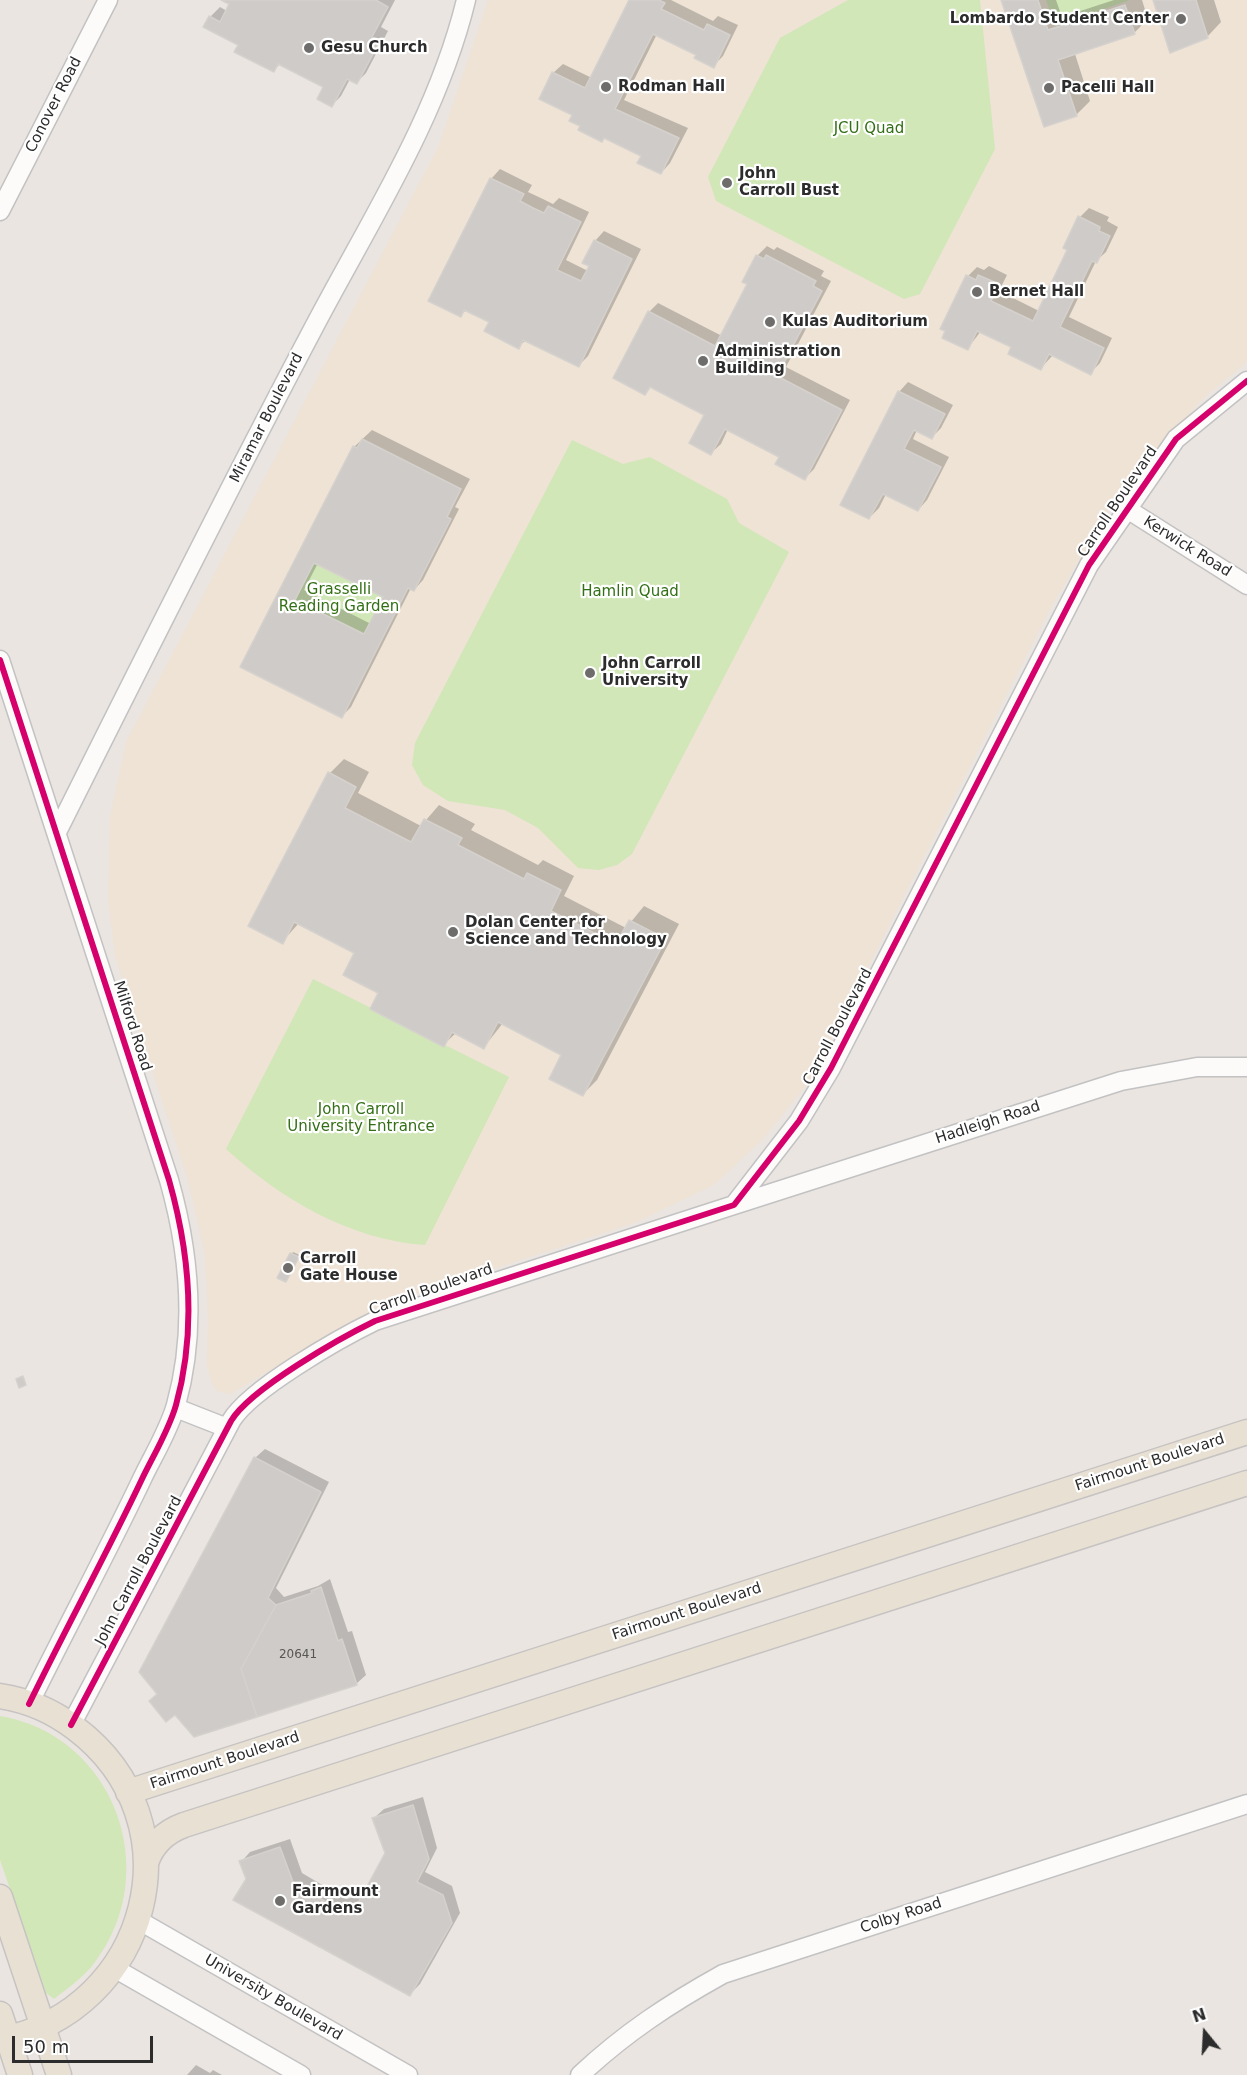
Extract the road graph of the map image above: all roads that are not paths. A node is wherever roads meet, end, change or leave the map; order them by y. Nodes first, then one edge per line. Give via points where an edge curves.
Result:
1 (108, 0) edge
2 (466, 0) edge
3 (0, 211) edge
4 (1247, 381) edge
5 (1127, 509) junction
6 (1247, 585) edge
7 (0, 660) edge
8 (57, 832) junction
9 (1247, 1067) edge
10 (734, 1205) junction
11 (176, 1408) junction
12 (227, 1428) junction
13 (1247, 1432) edge
14 (1247, 1483) edge
15 (0, 1696) edge
16 (29, 1704) junction
17 (71, 1725) junction
18 (128, 1792) junction
19 (1247, 1804) edge
20 (146, 1863) junction
21 (0, 1897) edge
22 (138, 1920) junction
23 (114, 1968) junction
24 (0, 2014) edge
25 (44, 2027) junction
26 (4, 2039) edge
27 (20, 2075) edge
28 (59, 2075) edge
29 (301, 2075) edge
30 (408, 2075) edge
31 (580, 2075) edge

1 - 3 street, Conover Road
2 - 8 street, Miramar Boulevard via 419,133 313,329
4 - 5 street, Carroll Boulevard via 1176,439
5 - 6 street, Kerwick Road
5 - 10 street, Carroll Boulevard via 1089,565 831,1068 799,1121
7 - 8 street, Milford Road
8 - 11 street, Milford Road via 181,1224 188,1270 189,1317
9 - 10 street, Hadleigh Road via 1197,1067 1121,1081
10 - 12 street, Carroll Boulevard via 375,1320 301,1364 241,1408
11 - 12 street
11 - 16 street
12 - 17 street, John Carroll Boulevard
13 - 18 main road, Fairmount Boulevard
14 - 20 main road via 184,1824 159,1840
15 - 16 main road
16 - 17 main road
17 - 18 main road via 103,1754
18 - 20 main road
19 - 31 street, Colby Road via 723,1974 669,2004 618,2040
20 - 22 main road
21 - 25 main road
22 - 23 main road
22 - 30 street, University Boulevard
23 - 25 main road via 76,2007
23 - 29 street
24 - 26 main road
25 - 26 main road
25 - 28 main road
26 - 27 main road

